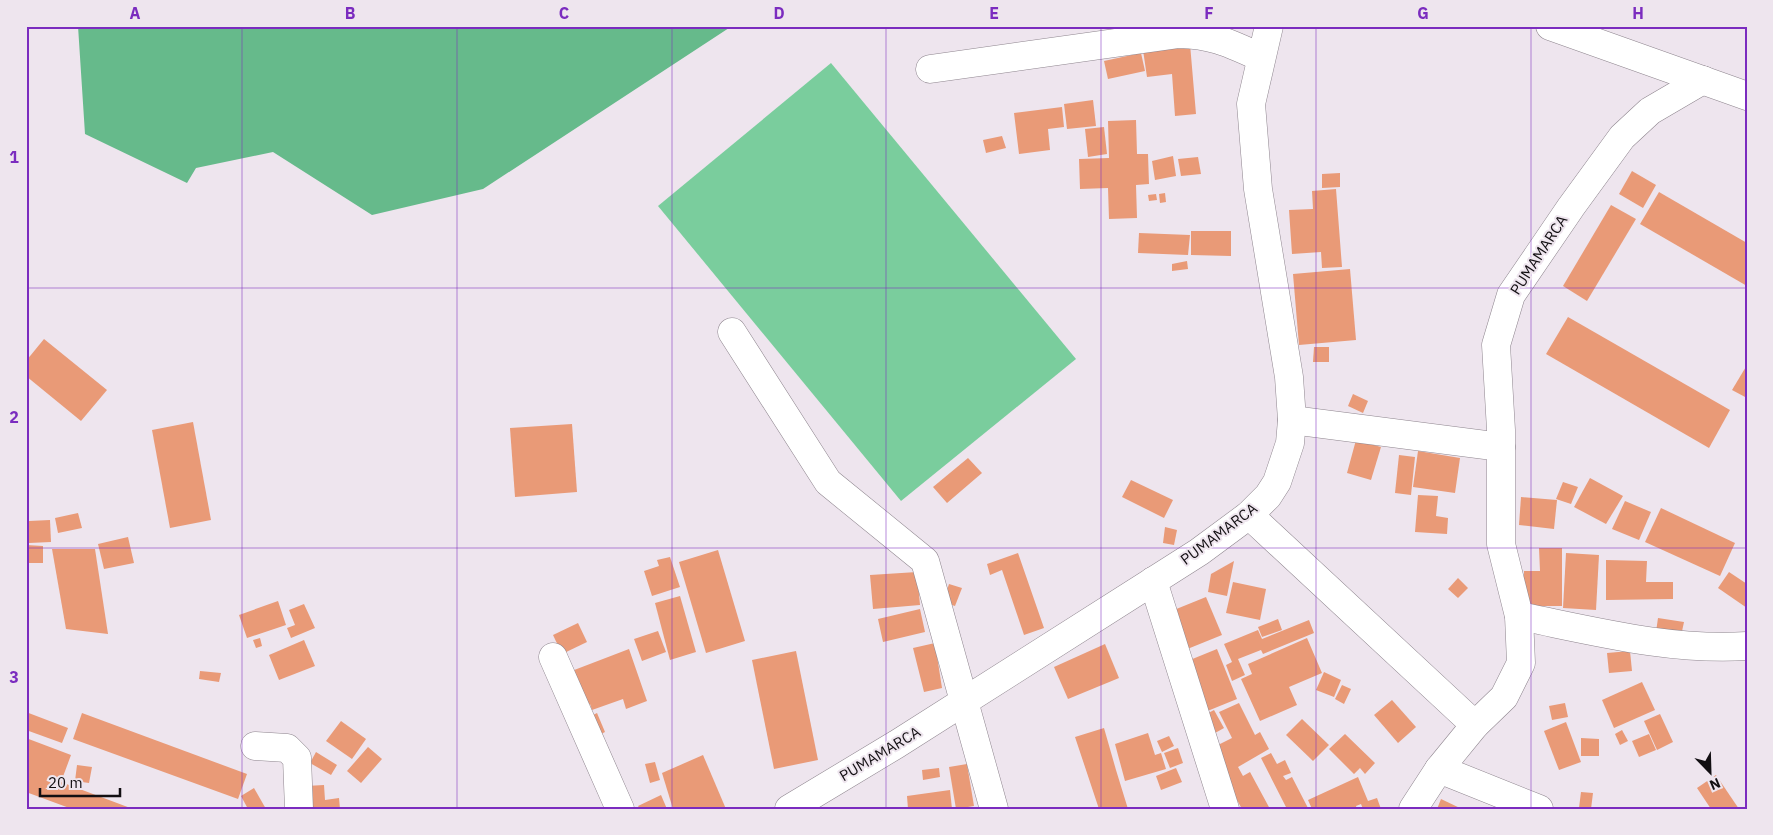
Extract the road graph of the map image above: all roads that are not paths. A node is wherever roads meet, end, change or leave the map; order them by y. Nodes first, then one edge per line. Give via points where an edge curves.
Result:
1 (1268, 26) edge
2 (1550, 26) edge
3 (1260, 58) junction
4 (930, 69) dead end
5 (1703, 80) junction
6 (1747, 96) edge
7 (732, 332) dead end
8 (1292, 420) junction
9 (1501, 447) junction
10 (1249, 514) junction
11 (1153, 581) junction
12 (1519, 616) junction
13 (1747, 646) edge
14 (553, 657) dead end
15 (966, 701) junction
16 (1475, 724) junction
17 (255, 746) dead end
18 (1439, 769) junction
19 (299, 809) edge
20 (620, 809) edge
21 (788, 809) edge
22 (994, 809) edge
23 (1225, 809) edge
24 (1413, 809) edge
25 (1539, 809) edge

1 - 3 street, PUMAMARCA
2 - 5 street
3 - 4 street via 1204,35 1179,34
3 - 8 street, PUMAMARCA via 1252,104 1258,180 1289,376
5 - 6 street
5 - 9 street, PUMAMARCA via 1650,111 1622,138 1570,207 1511,295 1496,345
7 - 15 street via 828,482 926,561
8 - 9 street
8 - 10 street, PUMAMARCA via 1290,443 1278,482
9 - 12 street, PUMAMARCA via 1501,544
10 - 11 street, PUMAMARCA via 1199,552
10 - 16 street
11 - 15 street, PUMAMARCA
11 - 23 street
12 - 13 street via 1645,641 1713,648
12 - 16 street, PUMAMARCA via 1521,663 1504,697
14 - 20 street
15 - 21 street, PUMAMARCA
15 - 22 street
16 - 18 street, PUMAMARCA
17 - 19 street via 287,748 297,758
18 - 24 street, PUMAMARCA
18 - 25 street

